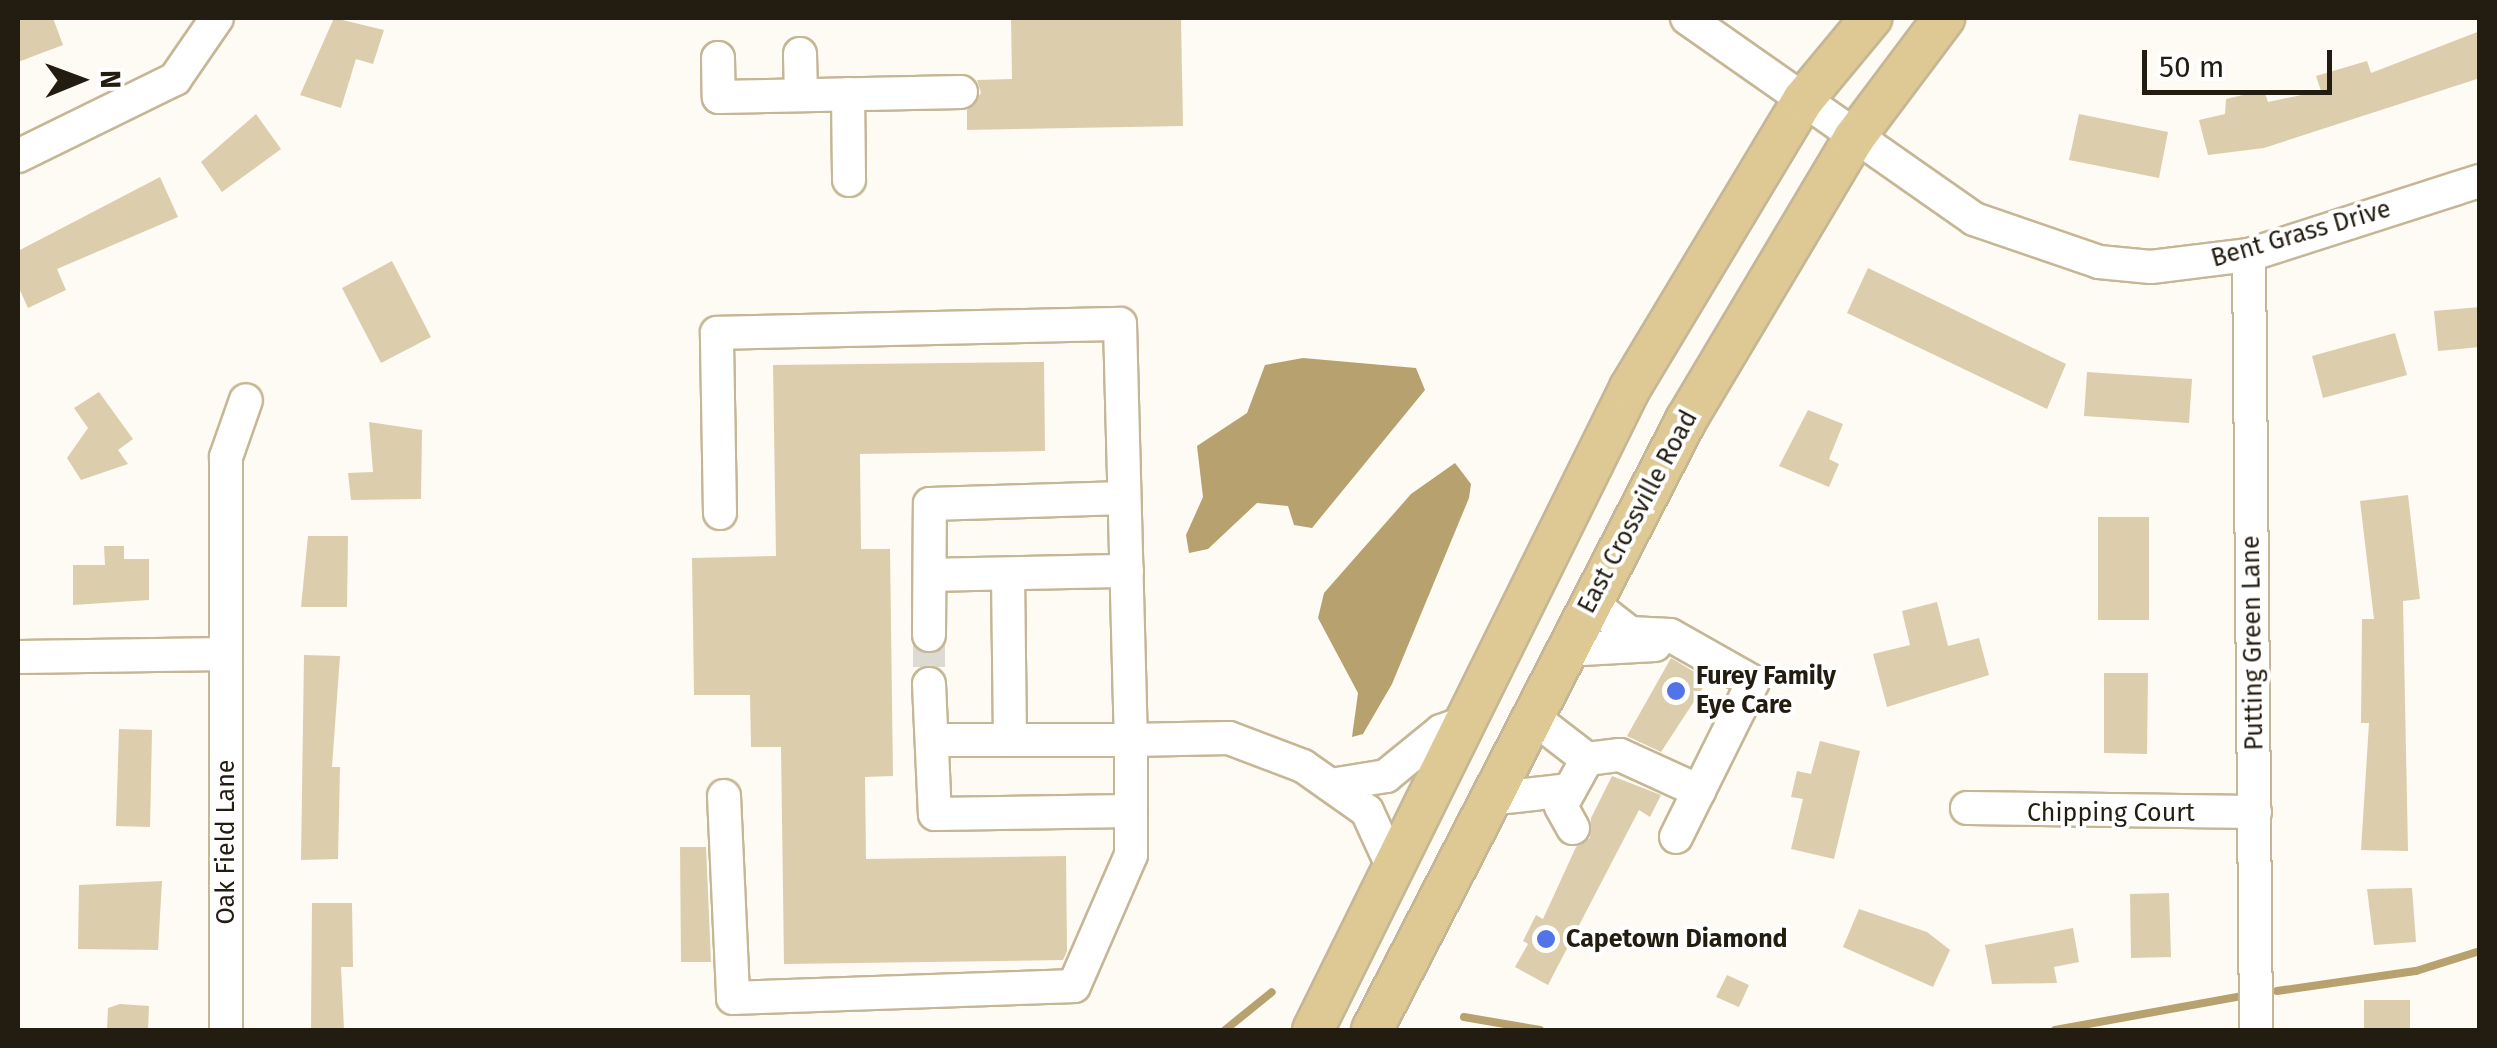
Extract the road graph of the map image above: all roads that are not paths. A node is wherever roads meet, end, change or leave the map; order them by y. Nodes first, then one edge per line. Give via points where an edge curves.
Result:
1 (217, 18) edge
2 (1687, 18) edge
3 (1872, 18) edge
4 (1944, 18) edge
5 (800, 54) dead end
6 (718, 58) dead end
7 (961, 92) dead end
8 (848, 94) junction
9 (800, 95) junction
10 (1804, 100) junction
11 (1854, 138) junction
12 (18, 156) edge
13 (849, 180) dead end
14 (2480, 181) edge
15 (2248, 256) junction
16 (246, 400) dead end
17 (1124, 498) junction
18 (720, 513) dead end
19 (1126, 571) junction
20 (1008, 574) junction
21 (930, 575) junction
22 (1590, 602) junction
23 (929, 636) tunnel mouth
24 (1679, 641) junction
25 (1564, 650) junction
26 (226, 654) junction
27 (18, 657) edge
28 (929, 684) tunnel mouth
29 (1530, 716) junction
30 (1466, 722) junction
31 (932, 740) junction
32 (1010, 740) junction
33 (1131, 740) junction
34 (1586, 759) junction
35 (1338, 784) junction
36 (1570, 790) junction
37 (1699, 791) junction
38 (724, 796) dead end
39 (1488, 799) junction
40 (1967, 808) dead end
41 (1131, 811) junction
42 (2254, 812) junction
43 (1574, 828) dead end
44 (1676, 837) dead end
45 (1394, 870) junction
46 (226, 1030) edge
47 (1313, 1030) edge
48 (1372, 1030) edge
49 (2256, 1030) edge

1 - 12 street via 175,78
2 - 10 street, Bent Grass Drive
3 - 10 main road
4 - 11 main road, East Crossville Road
5 - 9 street
6 - 9 street via 719,97
7 - 8 street
8 - 9 street
8 - 13 street
10 - 11 street, Bent Grass Drive
10 - 30 main road via 1630,388
11 - 15 street, Bent Grass Drive via 1974,219 2048,251 2151,267
11 - 22 main road, East Crossville Road via 1686,420
14 - 15 street, Bent Grass Drive
15 - 42 street, Putting Green Lane
16 - 26 street, Oak Field Lane via 226,456
17 - 18 street via 1120,324 717,332
17 - 19 street
17 - 21 street via 930,504
19 - 20 street
19 - 33 street
20 - 21 street
20 - 32 street
21 - 23 street
22 - 24 street via 1630,633
22 - 25 main road, East Crossville Road
24 - 25 street
24 - 37 street via 1753,682
25 - 29 main road, East Crossville Road
26 - 27 street
26 - 46 street, Oak Field Lane
28 - 31 street
29 - 34 street
29 - 39 main road, East Crossville Road
30 - 35 street via 1441,731 1386,776
30 - 45 main road
31 - 32 street
31 - 41 street via 934,814
32 - 33 street
33 - 35 street via 1229,738
33 - 41 street
34 - 36 street
34 - 37 street via 1620,755
35 - 45 street via 1367,810
36 - 39 street
36 - 43 street via 1561,806
37 - 44 street
38 - 41 street via 733,998 1064,991 1083,973 1131,855
39 - 48 main road, East Crossville Road
40 - 42 street, Chipping Court
42 - 49 street, Putting Green Lane
45 - 47 main road

